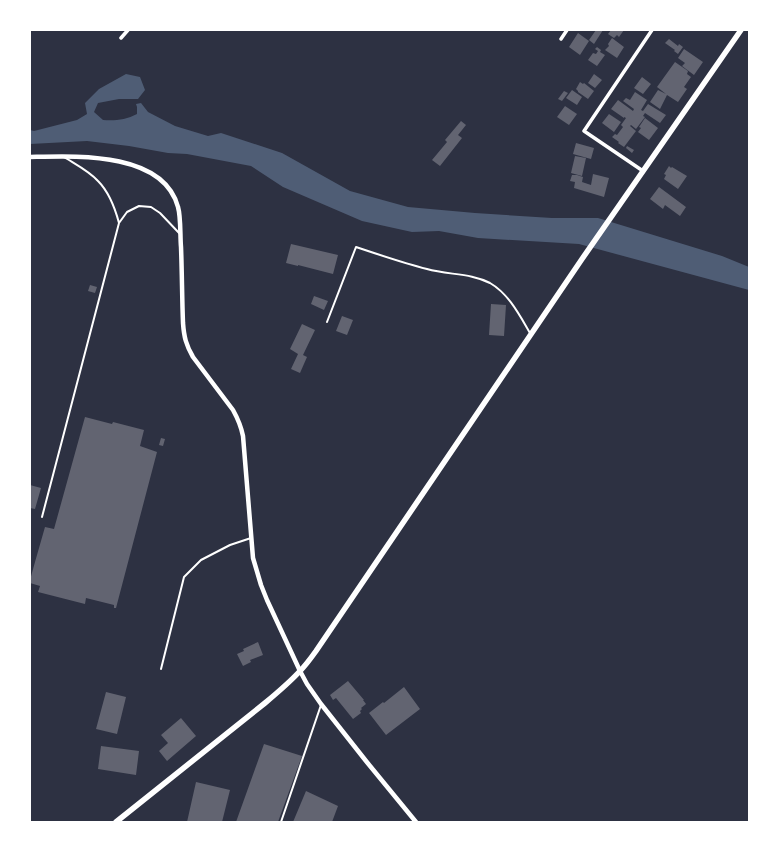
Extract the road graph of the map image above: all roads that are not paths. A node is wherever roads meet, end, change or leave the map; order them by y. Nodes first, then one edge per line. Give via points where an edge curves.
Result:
1 (128, 30) edge
2 (567, 30) edge
3 (652, 30) edge
4 (741, 30) edge
5 (121, 38) dead end
6 (561, 39) dead end
7 (62, 156) junction
8 (30, 157) edge
9 (643, 171) junction
10 (119, 223) junction
11 (180, 235) junction
12 (327, 322) dead end
13 (531, 334) junction
14 (42, 517) dead end
15 (251, 538) junction
16 (161, 669) dead end
17 (300, 671) junction
18 (322, 704) junction
19 (116, 822) edge
20 (281, 822) edge
21 (416, 822) edge

1 - 5 street
2 - 6 street
3 - 9 street via 584,131
4 - 9 main road
7 - 8 street
7 - 10 lane via 98,181 111,200
7 - 11 street via 109,159 132,164 161,180 174,196 178,208
9 - 13 main road
10 - 11 lane via 127,212 140,206 151,207
10 - 14 lane
11 - 15 street via 185,337 190,352 233,410 242,427
12 - 13 lane via 356,247 428,270 476,278 491,284 515,308
13 - 17 main road
15 - 16 lane via 230,545 201,560 184,577
15 - 17 street via 253,558 266,600
17 - 18 street
17 - 19 main road via 265,703
18 - 20 lane
18 - 21 street

